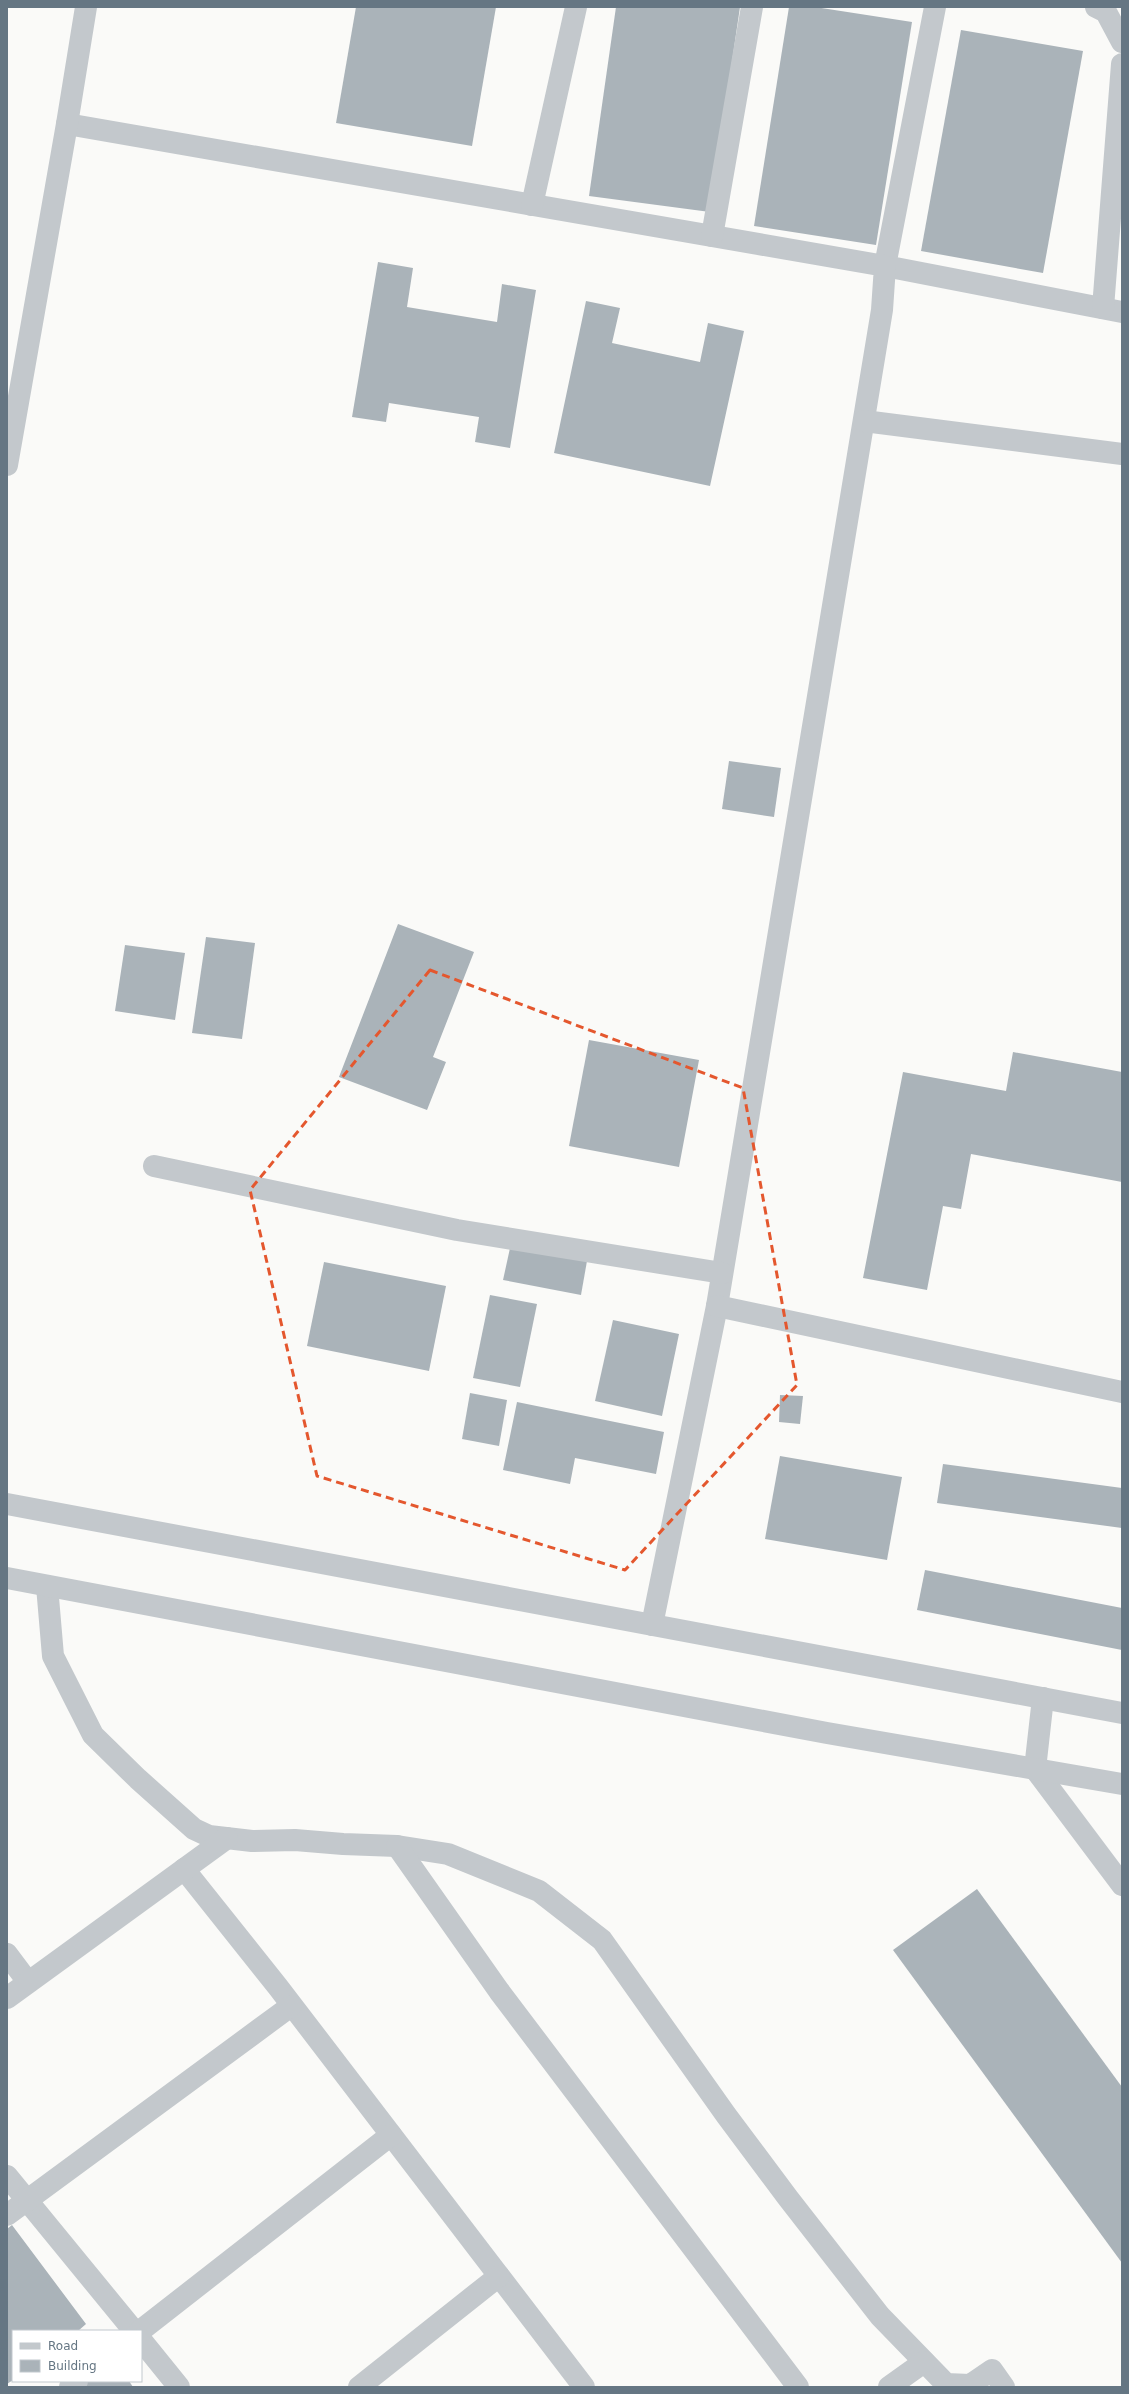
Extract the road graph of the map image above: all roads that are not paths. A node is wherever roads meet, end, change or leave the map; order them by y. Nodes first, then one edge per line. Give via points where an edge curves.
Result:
1 (86, 7) edge
2 (576, 7) edge
3 (752, 7) edge
4 (935, 7) edge
5 (1096, 7) edge
6 (1122, 42) edge
7 (1122, 64) edge
8 (67, 124) junction
9 (532, 205) junction
10 (712, 236) junction
11 (885, 266) junction
12 (1112, 310) edge
13 (864, 421) junction
14 (1122, 454) edge
15 (7, 465) edge
16 (154, 1166) dead end
17 (722, 1273) junction
18 (717, 1306) junction
19 (1122, 1392) edge
20 (7, 1504) edge
21 (7, 1578) edge
22 (46, 1586) junction
23 (652, 1625) junction
24 (1043, 1698) junction
25 (1122, 1713) edge
26 (1035, 1769) junction
27 (1122, 1784) edge
28 (227, 1838) junction
29 (397, 1846) junction
30 (184, 1869) junction
31 (1122, 1885) edge
32 (7, 1954) edge
33 (28, 1982) junction
34 (7, 1998) edge
35 (291, 2006) junction
36 (391, 2135) junction
37 (7, 2176) edge
38 (27, 2200) junction
39 (7, 2216) edge
40 (499, 2276) junction
41 (133, 2330) edge
42 (141, 2330) edge
43 (142, 2341) edge
44 (924, 2362) junction
45 (180, 2387) edge
46 (359, 2387) edge
47 (584, 2387) edge
48 (798, 2387) edge
49 (889, 2387) edge
50 (1004, 2387) edge

1 - 8 street
2 - 9 street
3 - 10 street
4 - 11 street
5 - 6 street via 1106,12
7 - 12 street
8 - 9 street
8 - 15 street
9 - 10 street
10 - 11 street
11 - 12 street
11 - 13 street via 882,310
13 - 14 street
13 - 17 street
16 - 17 street via 457,1230
17 - 18 street
18 - 19 street
18 - 23 street
20 - 23 street
21 - 22 street
22 - 26 street via 827,1733
22 - 28 street via 53,1656 94,1735 194,1829 209,1836
23 - 24 street
24 - 25 street
24 - 26 street
26 - 27 street
26 - 31 street
28 - 29 street via 252,1842 295,1840
28 - 30 street
29 - 44 street via 448,1854 539,1891 602,1940 788,2198 880,2316
29 - 48 street via 499,1991
30 - 33 street
30 - 35 street via 232,1927
32 - 33 street
33 - 34 street
35 - 36 street
35 - 38 street
36 - 40 street
36 - 42 street
37 - 38 street
38 - 39 street
38 - 41 street
40 - 46 street
40 - 47 street
43 - 45 street
44 - 49 street
44 - 50 street via 946,2384 970,2385 992,2370

